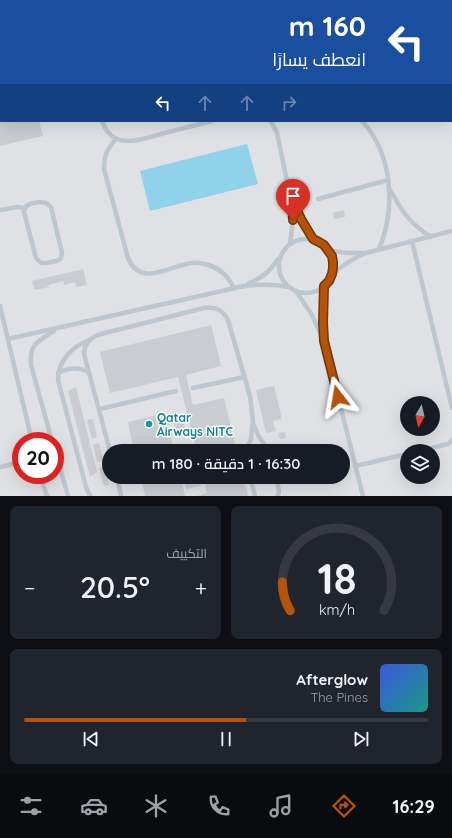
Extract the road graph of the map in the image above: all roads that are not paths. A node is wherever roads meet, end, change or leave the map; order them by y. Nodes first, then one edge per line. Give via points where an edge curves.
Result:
1 (102, 122) edge
2 (208, 122) edge
3 (272, 122) edge
4 (363, 122) edge
5 (116, 139) junction
6 (388, 180) junction
7 (389, 187) junction
8 (318, 199) dead end
9 (292, 200) junction
10 (25, 208) junction
11 (0, 210) edge
12 (452, 231) edge
13 (430, 237) junction
14 (313, 239) junction
15 (412, 241) junction
16 (290, 244) junction
17 (379, 249) junction
18 (328, 250) junction
19 (366, 252) junction
20 (280, 257) junction
21 (332, 274) junction
22 (244, 286) junction
23 (324, 286) junction
24 (290, 287) junction
25 (234, 288) junction
26 (296, 291) junction
27 (0, 306) edge
28 (58, 328) junction
29 (8, 340) junction
30 (88, 341) junction
31 (324, 341) junction
32 (89, 372) junction
33 (58, 373) junction
34 (244, 377) junction
35 (193, 388) dead end
36 (176, 391) dead end
37 (452, 408) edge
38 (100, 409) junction
39 (253, 421) junction
40 (30, 432) edge
41 (50, 432) edge
42 (452, 440) edge
43 (108, 444) edge
44 (249, 444) edge
45 (263, 444) edge
46 (440, 446) edge
47 (400, 456) edge
48 (12, 464) edge
49 (355, 466) junction
50 (0, 467) edge
51 (64, 482) edge
52 (43, 484) edge
53 (118, 484) edge
54 (252, 484) edge
55 (278, 484) edge
56 (47, 496) edge
57 (68, 496) edge
58 (90, 496) edge
59 (121, 496) edge
60 (255, 496) edge
61 (278, 496) edge
62 (363, 496) edge

1 - 5 lane via 105,129
2 - 5 lane via 141,139
3 - 9 lane via 277,133
4 - 6 lane via 377,142
5 - 25 lane via 106,152 104,169 131,264 141,273 147,274 191,263 209,265 224,274
6 - 7 lane
6 - 8 lane
7 - 13 lane via 404,214
7 - 17 lane via 388,218
9 - 14 lane
9 - 16 lane
10 - 10 lane via 37,260 43,264 57,261 62,253 51,207 40,202 28,204
10 - 11 lane
12 - 13 lane
13 - 15 lane
14 - 16 lane via 305,238
14 - 18 lane
15 - 17 lane
15 - 37 lane
16 - 20 lane
17 - 19 lane
18 - 19 lane
18 - 21 lane via 333,262
19 - 21 lane
20 - 22 lane via 264,275
20 - 24 lane via 280,274
21 - 23 lane
22 - 24 lane via 262,284
22 - 25 lane
23 - 26 lane via 311,293
23 - 31 lane
24 - 26 lane
25 - 28 lane
26 - 31 lane via 312,315
27 - 29 lane
28 - 29 lane
28 - 41 lane via 39,340 30,356
29 - 40 lane
30 - 32 lane via 84,354
30 - 33 lane via 66,357
30 - 34 lane via 96,335 212,308 221,312 228,320
31 - 49 lane
32 - 33 lane via 76,368
32 - 38 lane
33 - 58 lane
34 - 35 lane
34 - 39 lane via 250,396
36 - 38 lane
38 - 43 lane
39 - 44 lane
39 - 45 lane
42 - 46 lane
47 - 49 lane
48 - 50 lane
49 - 62 lane
51 - 57 lane
52 - 56 lane
53 - 59 lane
54 - 60 lane
55 - 61 lane

